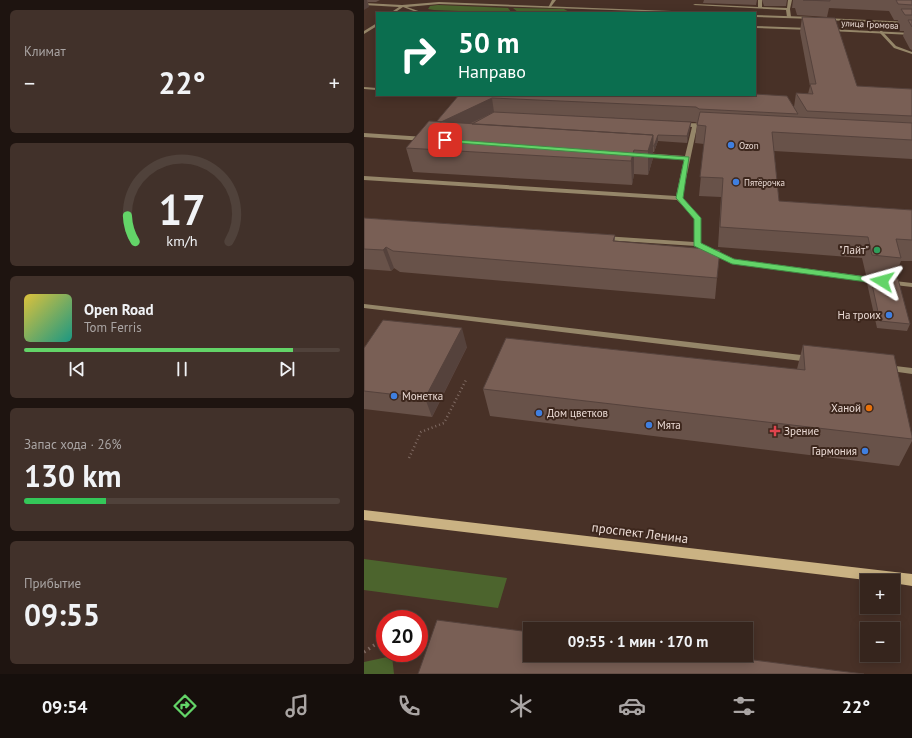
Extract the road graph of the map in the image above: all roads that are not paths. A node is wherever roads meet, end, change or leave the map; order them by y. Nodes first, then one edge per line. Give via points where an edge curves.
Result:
1 (411, 0) edge
2 (554, 0) edge
3 (696, 0) edge
4 (735, 0) edge
5 (760, 0) edge
6 (790, 0) edge
7 (364, 4) edge
8 (695, 5) junction
9 (403, 6) junction
10 (549, 7) junction
11 (734, 7) junction
12 (760, 8) junction
13 (788, 10) junction
14 (394, 12) edge
15 (419, 12) edge
16 (670, 12) edge
17 (694, 12) edge
18 (756, 16) edge
19 (789, 17) junction
20 (912, 23) edge
21 (376, 25) edge
22 (756, 27) edge
23 (811, 29) edge
24 (827, 30) edge
25 (881, 32) junction
26 (364, 33) edge
27 (912, 34) edge
28 (912, 53) edge
29 (364, 88) edge
30 (376, 89) edge
31 (672, 124) edge
32 (695, 125) junction
33 (710, 126) edge
34 (364, 135) edge
35 (430, 139) edge
36 (640, 154) edge
37 (687, 158) junction
38 (364, 178) edge
39 (679, 198) junction
40 (593, 238) edge
41 (697, 244) junction
42 (912, 285) edge
43 (364, 306) edge
44 (818, 360) edge
45 (881, 367) edge
46 (912, 371) edge
47 (364, 515) edge
48 (912, 580) edge

1 - 9 street
2 - 10 street
3 - 8 street
4 - 11 street
5 - 12 street
6 - 13 street
7 - 9 street
8 - 11 street
8 - 17 street
9 - 10 street via 439,3
9 - 14 street
9 - 15 street
10 - 16 street
11 - 12 street
12 - 13 street
13 - 19 street
18 - 19 street, улица Громова
19 - 20 street, улица Громова
21 - 26 street
22 - 23 street
24 - 25 street, улица Громова
25 - 27 street, улица Громова
25 - 28 street via 895,47
29 - 30 street
31 - 32 street
32 - 33 street
32 - 37 street
34 - 35 street
36 - 37 street
37 - 39 street
38 - 39 street
39 - 41 street via 698,218
40 - 41 street
41 - 42 street via 732,261
43 - 44 street
45 - 46 street
47 - 48 main road, проспект Ленина

